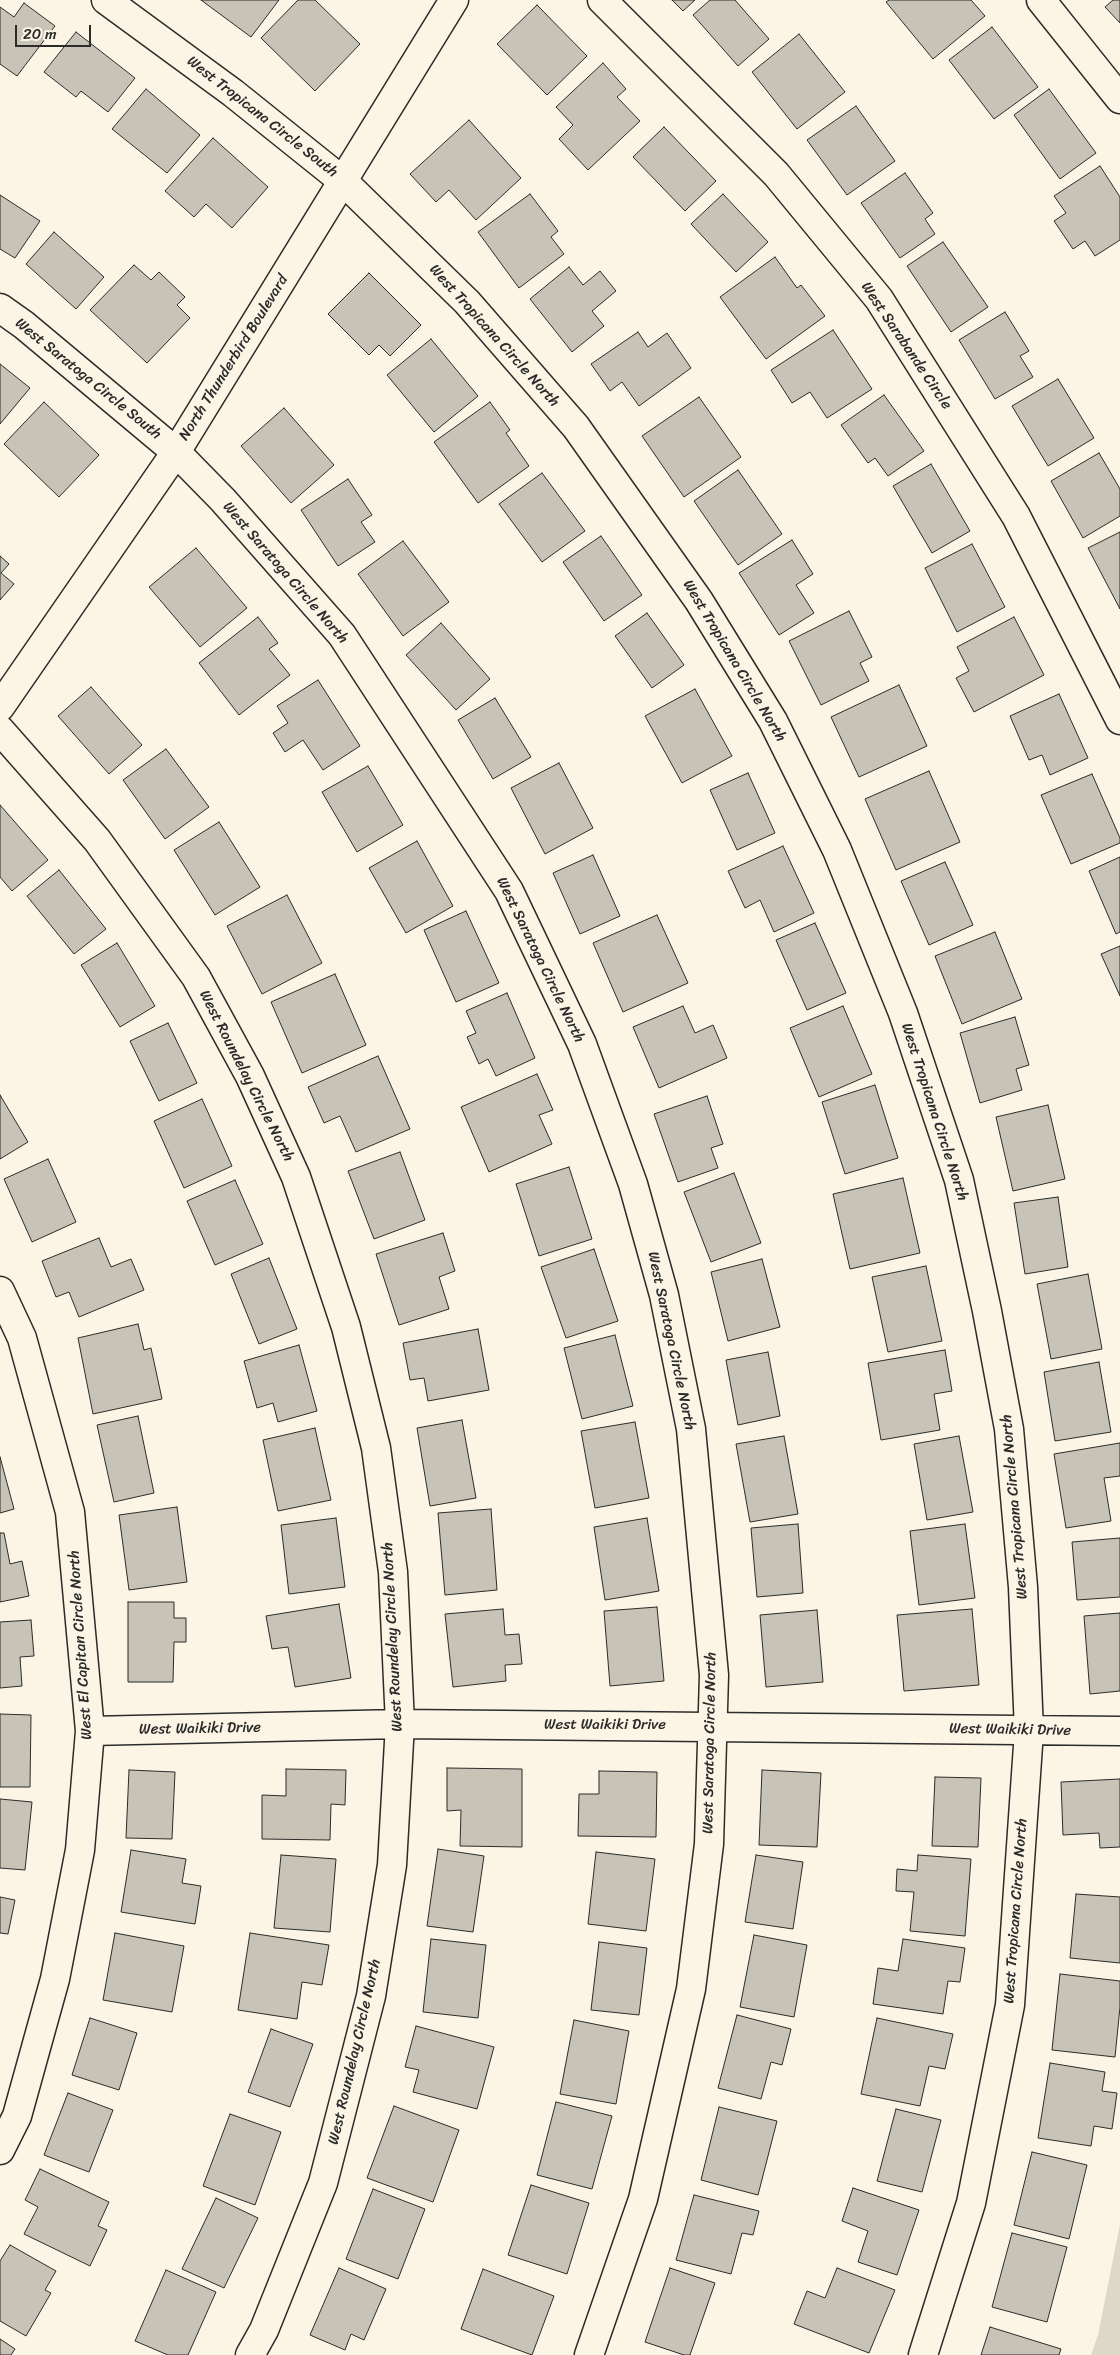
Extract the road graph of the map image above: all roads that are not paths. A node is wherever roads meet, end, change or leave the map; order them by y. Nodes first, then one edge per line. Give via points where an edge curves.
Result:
1 (106, 0) edge
2 (454, 0) edge
3 (602, 0) edge
4 (1041, 0) edge
5 (1120, 99) edge
6 (344, 182) junction
7 (0, 308) edge
8 (176, 452) junction
9 (0, 708) edge
10 (1120, 720) edge
11 (0, 730) edge
12 (0, 1291) edge
13 (400, 1724) junction
14 (712, 1726) junction
15 (90, 1731) junction
16 (1029, 1731) junction
17 (1120, 1731) edge
18 (0, 2150) edge
19 (250, 2355) edge
20 (589, 2355) edge
21 (923, 2355) edge

1 - 6 street, West Tropicana Circle South via 233,93
2 - 6 street, North Thunderbird Boulevard
3 - 10 street, West Sarabande Circle via 776,174 879,299 1016,516
4 - 5 street
6 - 8 street, North Thunderbird Boulevard
6 - 16 street, West Tropicana Circle North via 467,302 576,427 699,601 739,665 773,721 837,850 903,1013 959,1180 1009,1429 1024,1587
7 - 8 street, West Saratoga Circle South
8 - 9 street, North Thunderbird Boulevard
8 - 14 street, West Saratoga Circle North via 223,500 342,636 509,891 582,1044 636,1194 664,1295 691,1429 714,1674
11 - 13 street, West Roundelay Circle North via 97,840 196,977 250,1076 296,1177 346,1327 376,1448 392,1572
12 - 15 street, West El Capitan Circle North via 22,1338 70,1512
13 - 14 street, West Waikiki Drive
13 - 15 street, West Waikiki Drive
13 - 19 street, West Roundelay Circle North via 392,1865 371,1996 323,2183 264,2330
14 - 16 street, West Waikiki Drive
14 - 20 street, West Saratoga Circle North via 709,1844 691,1989 643,2199
15 - 18 street, West El Capitan Circle North via 80,1850 55,1979 17,2116
16 - 17 street, West Waikiki Drive
16 - 21 street, West Tropicana Circle North via 1010,2005 971,2203

